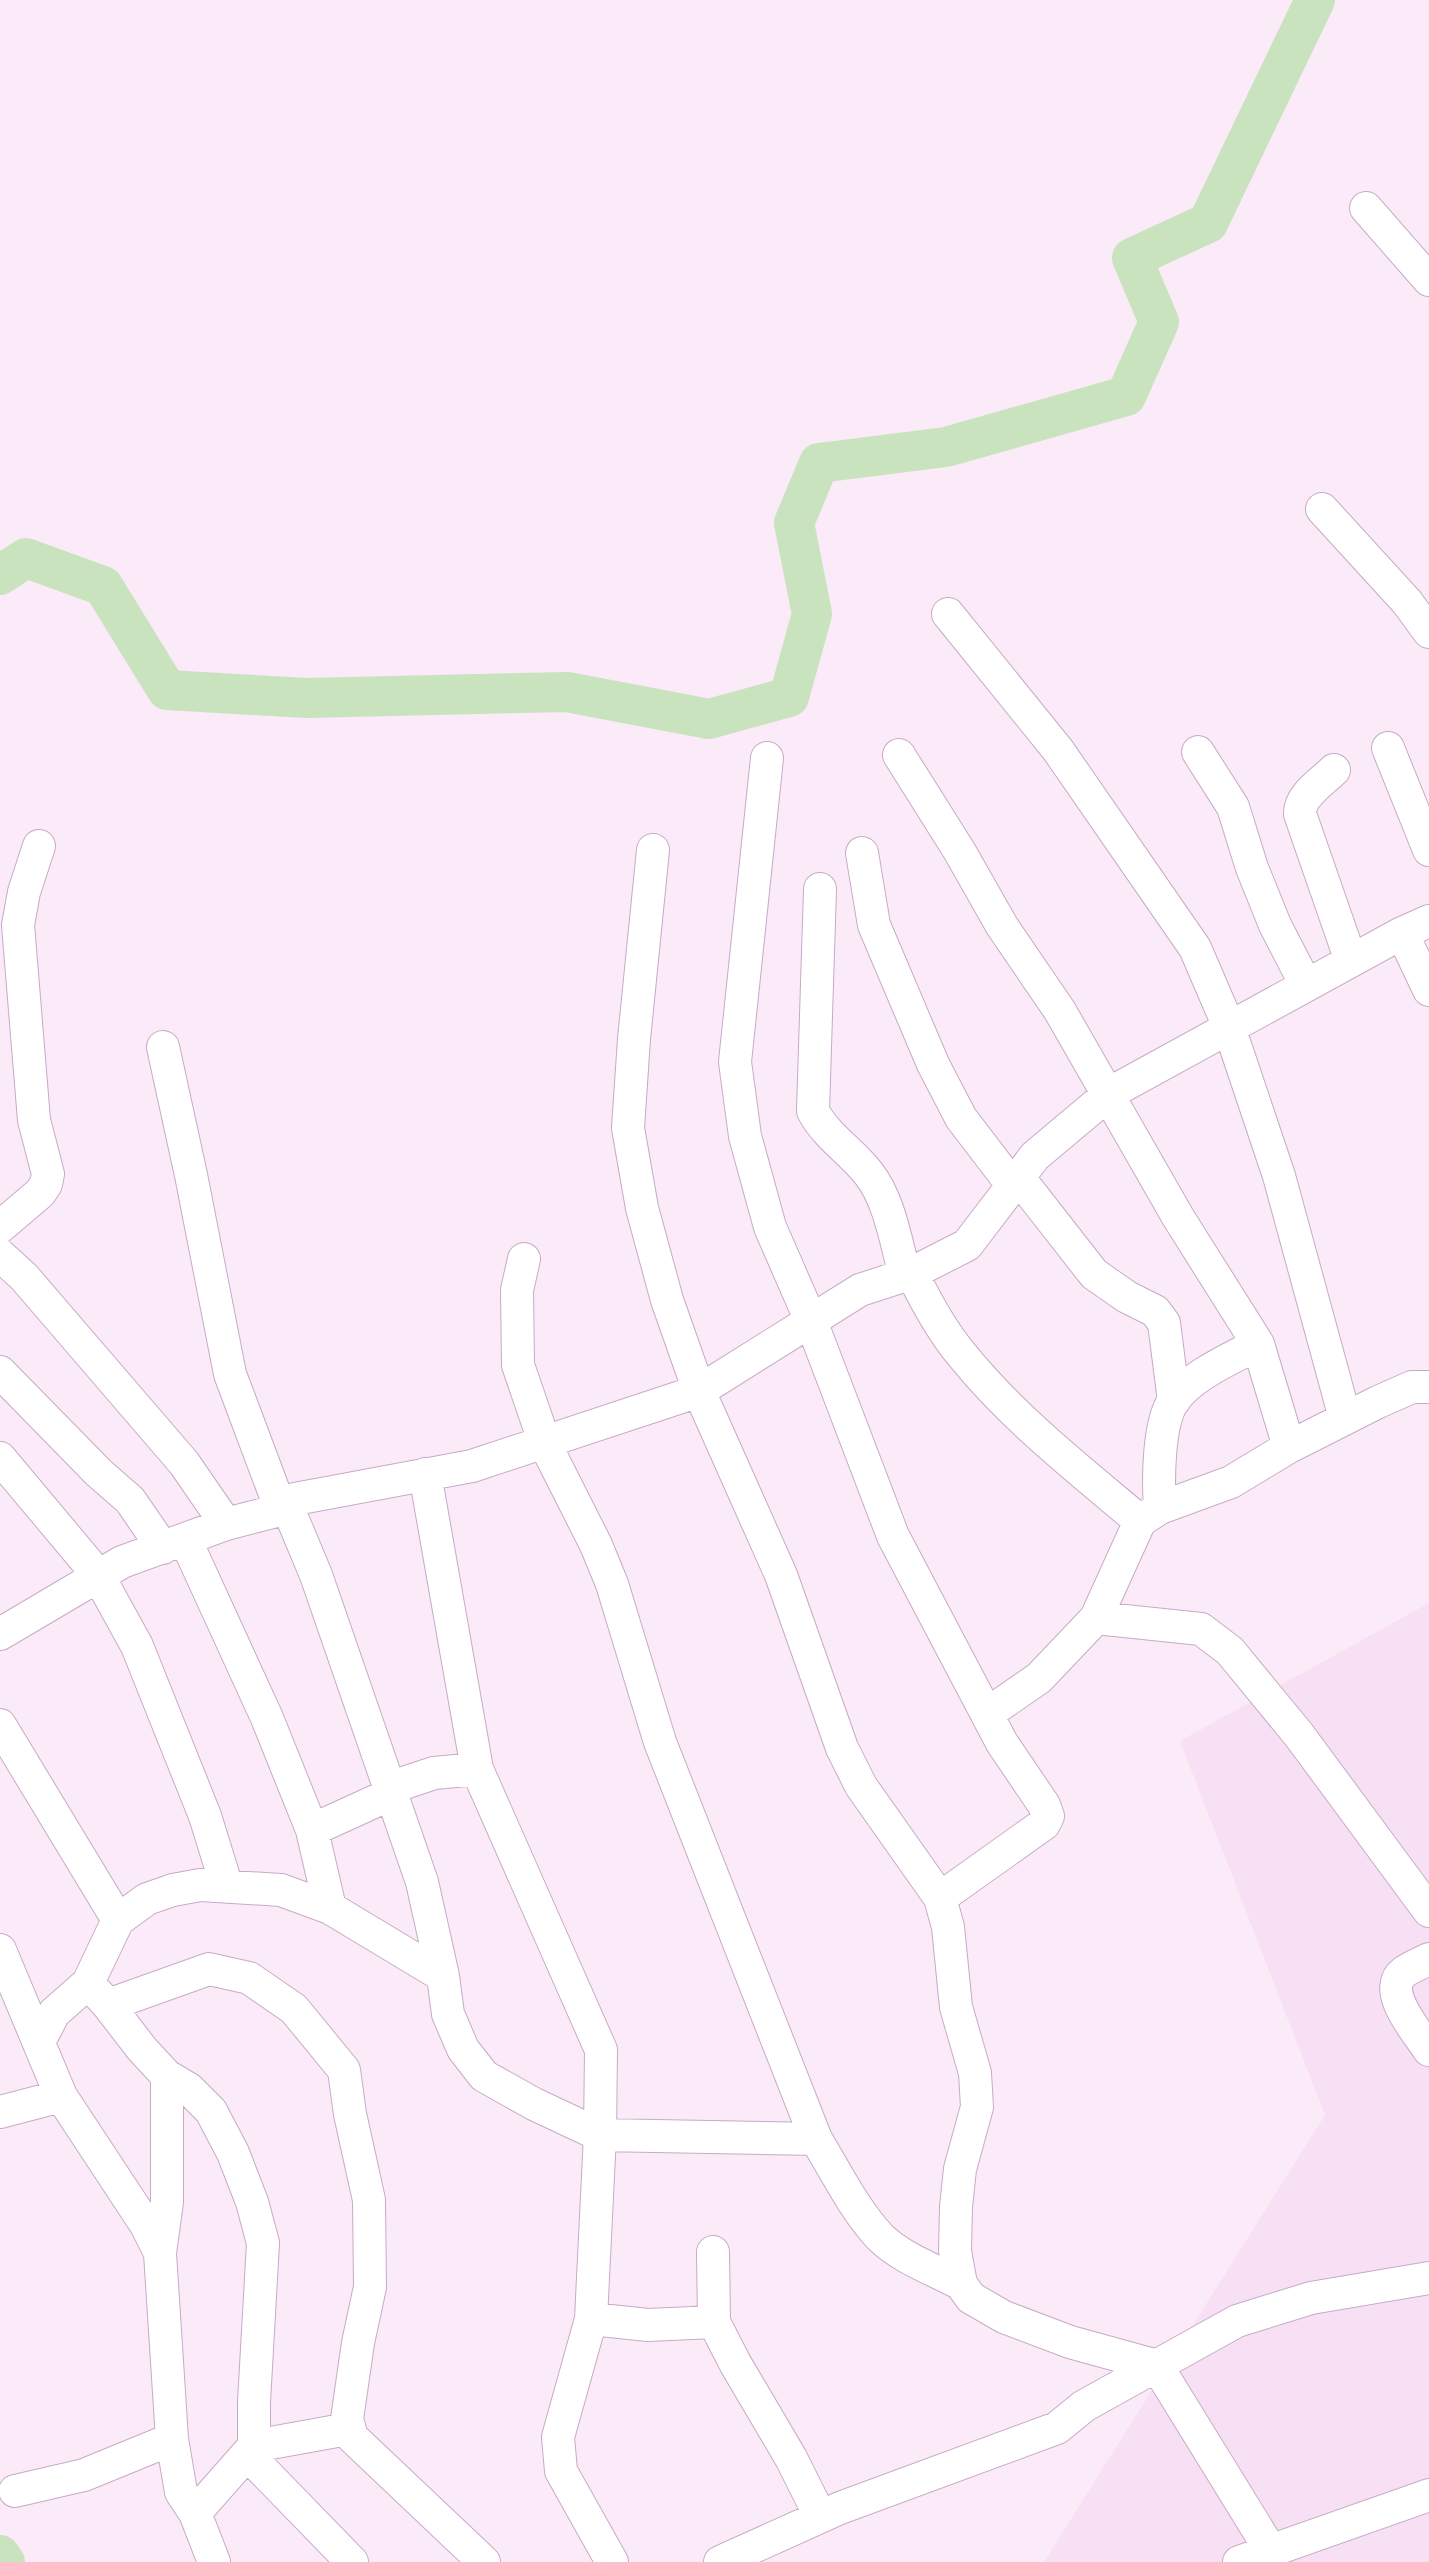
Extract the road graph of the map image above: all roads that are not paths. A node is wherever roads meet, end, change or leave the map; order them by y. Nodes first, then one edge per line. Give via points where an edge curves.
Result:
1 (1366, 208) dead end
2 (1429, 280) edge
3 (1322, 509) dead end
4 (948, 614) dead end
5 (1429, 632) edge
6 (1388, 748) dead end
7 (1198, 752) dead end
8 (899, 755) dead end
9 (768, 758) dead end
10 (1334, 770) dead end
11 (39, 846) dead end
12 (653, 850) dead end
13 (1429, 850) edge
14 (862, 854) dead end
15 (12, 886) edge
16 (820, 889) dead end
17 (1415, 927) edge
18 (1351, 961) junction
19 (1306, 985) junction
20 (1429, 990) edge
21 (1229, 1027) junction
22 (163, 1047) dead end
23 (1110, 1093) junction
24 (1016, 1182) junction
25 (0, 1227) edge
26 (0, 1255) edge
27 (524, 1259) dead end
28 (908, 1274) junction
29 (811, 1321) junction
30 (1258, 1344) junction
31 (0, 1372) edge
32 (1429, 1387) edge
33 (699, 1391) junction
34 (1174, 1401) junction
35 (1345, 1418) junction
36 (545, 1444) junction
37 (1289, 1447) junction
38 (0, 1458) edge
39 (424, 1474) junction
40 (285, 1509) junction
41 (1150, 1514) junction
42 (226, 1524) junction
43 (174, 1545) junction
44 (98, 1575) junction
45 (1096, 1618) junction
46 (0, 1634) edge
47 (987, 1714) junction
48 (0, 1725) edge
49 (477, 1769) junction
50 (390, 1791) junction
51 (312, 1830) junction
52 (226, 1884) junction
53 (940, 1898) junction
54 (330, 1908) junction
55 (1429, 1911) edge
56 (118, 1920) junction
57 (0, 1950) edge
58 (1429, 1959) edge
59 (443, 1976) junction
60 (98, 1994) junction
61 (39, 2042) junction
62 (1429, 2050) edge
63 (166, 2076) junction
64 (61, 2096) junction
65 (0, 2112) edge
66 (600, 2134) junction
67 (816, 2139) junction
68 (713, 2252) dead end
69 (160, 2253) junction
70 (1429, 2278) edge
71 (961, 2284) junction
72 (591, 2319) junction
73 (714, 2322) junction
74 (1157, 2366) junction
75 (348, 2429) junction
76 (172, 2439) junction
77 (250, 2450) junction
78 (15, 2491) dead end
79 (1429, 2495) edge
80 (195, 2513) junction
81 (820, 2516) junction
82 (1291, 2552) edge
83 (214, 2562) edge
84 (352, 2562) edge
85 (484, 2562) edge
86 (612, 2562) edge
87 (720, 2562) edge
88 (1239, 2562) edge

1 - 2 street
3 - 5 street via 1407,602
4 - 21 street via 1058,750 1195,948
6 - 13 street
7 - 19 street via 1233,807 1275,925
8 - 23 street via 1002,926
9 - 29 street via 735,1062 745,1136 771,1227
10 - 18 street via 1304,799 1300,814
11 - 15 street
12 - 33 street via 628,1128 645,1220 667,1300
14 - 24 street via 874,925 933,1064 961,1118
15 - 25 street via 34,1120 48,1174 40,1193
16 - 28 street via 813,1111 820,1125 877,1187
17 - 18 street
17 - 20 street
18 - 19 street
19 - 21 street
21 - 23 street
21 - 35 street via 1279,1176
22 - 40 street via 230,1374
23 - 24 street via 1035,1156
23 - 30 street via 1178,1216
24 - 28 street via 967,1245
24 - 34 street via 1094,1274 1155,1311 1164,1323
26 - 42 street via 24,1277 177,1455
27 - 36 street via 517,1290 518,1365
28 - 29 street via 860,1290
28 - 41 street via 962,1355 1057,1452
29 - 33 street
29 - 47 street via 893,1536
30 - 34 street via 1198,1379
30 - 37 street
31 - 43 street
32 - 35 street via 1412,1387
33 - 36 street
33 - 53 street via 781,1575 842,1748 861,1786
34 - 41 street
35 - 37 street
36 - 39 street via 472,1467
36 - 67 street via 612,1584 660,1742
37 - 41 street via 1231,1482
38 - 44 street
39 - 40 street via 295,1499
39 - 49 street
40 - 42 street
40 - 50 street via 316,1575
41 - 45 street
42 - 43 street
43 - 44 street via 122,1562
43 - 51 street via 267,1718
44 - 46 street
44 - 52 street via 137,1646 205,1816
45 - 47 street via 1039,1678
45 - 55 street via 1201,1629 1230,1651 1299,1735
47 - 53 street via 1048,1816 1044,1824
48 - 56 street
49 - 50 street via 434,1773
49 - 66 street via 601,2050
50 - 51 street
50 - 59 street via 422,1882
51 - 54 street
52 - 54 street via 281,1890
52 - 56 street via 173,1890 147,1899
53 - 71 street via 948,1928 952,1982 975,2073 977,2107 960,2169 956,2207 955,2251
54 - 59 street
56 - 60 street
57 - 61 street
58 - 62 street via 1402,1973 1396,1988 1398,2002
59 - 66 street via 448,2014 463,2049 484,2076
60 - 61 street via 54,2013
60 - 63 street
60 - 75 street via 209,1969 249,1978 294,2009 344,2070 369,2200 370,2254 370,2287 358,2343
61 - 64 street
63 - 69 street via 167,2202
63 - 77 street via 189,2088 211,2111 241,2173 263,2243
64 - 65 street
64 - 69 street via 146,2225
66 - 67 street
66 - 72 street
67 - 71 street via 881,2238
68 - 73 street
69 - 76 street
70 - 74 street via 1311,2298 1237,2321
71 - 74 street via 971,2298 1004,2317 1070,2342
72 - 73 street via 648,2325
72 - 86 street via 558,2436 558,2455 561,2471
73 - 81 street
74 - 81 street via 1084,2406 1057,2428
74 - 82 street
75 - 77 street
75 - 85 street
76 - 78 street via 84,2475
76 - 80 street via 182,2492
77 - 80 street
77 - 84 street
79 - 82 street
80 - 83 street
81 - 87 street
82 - 88 street

